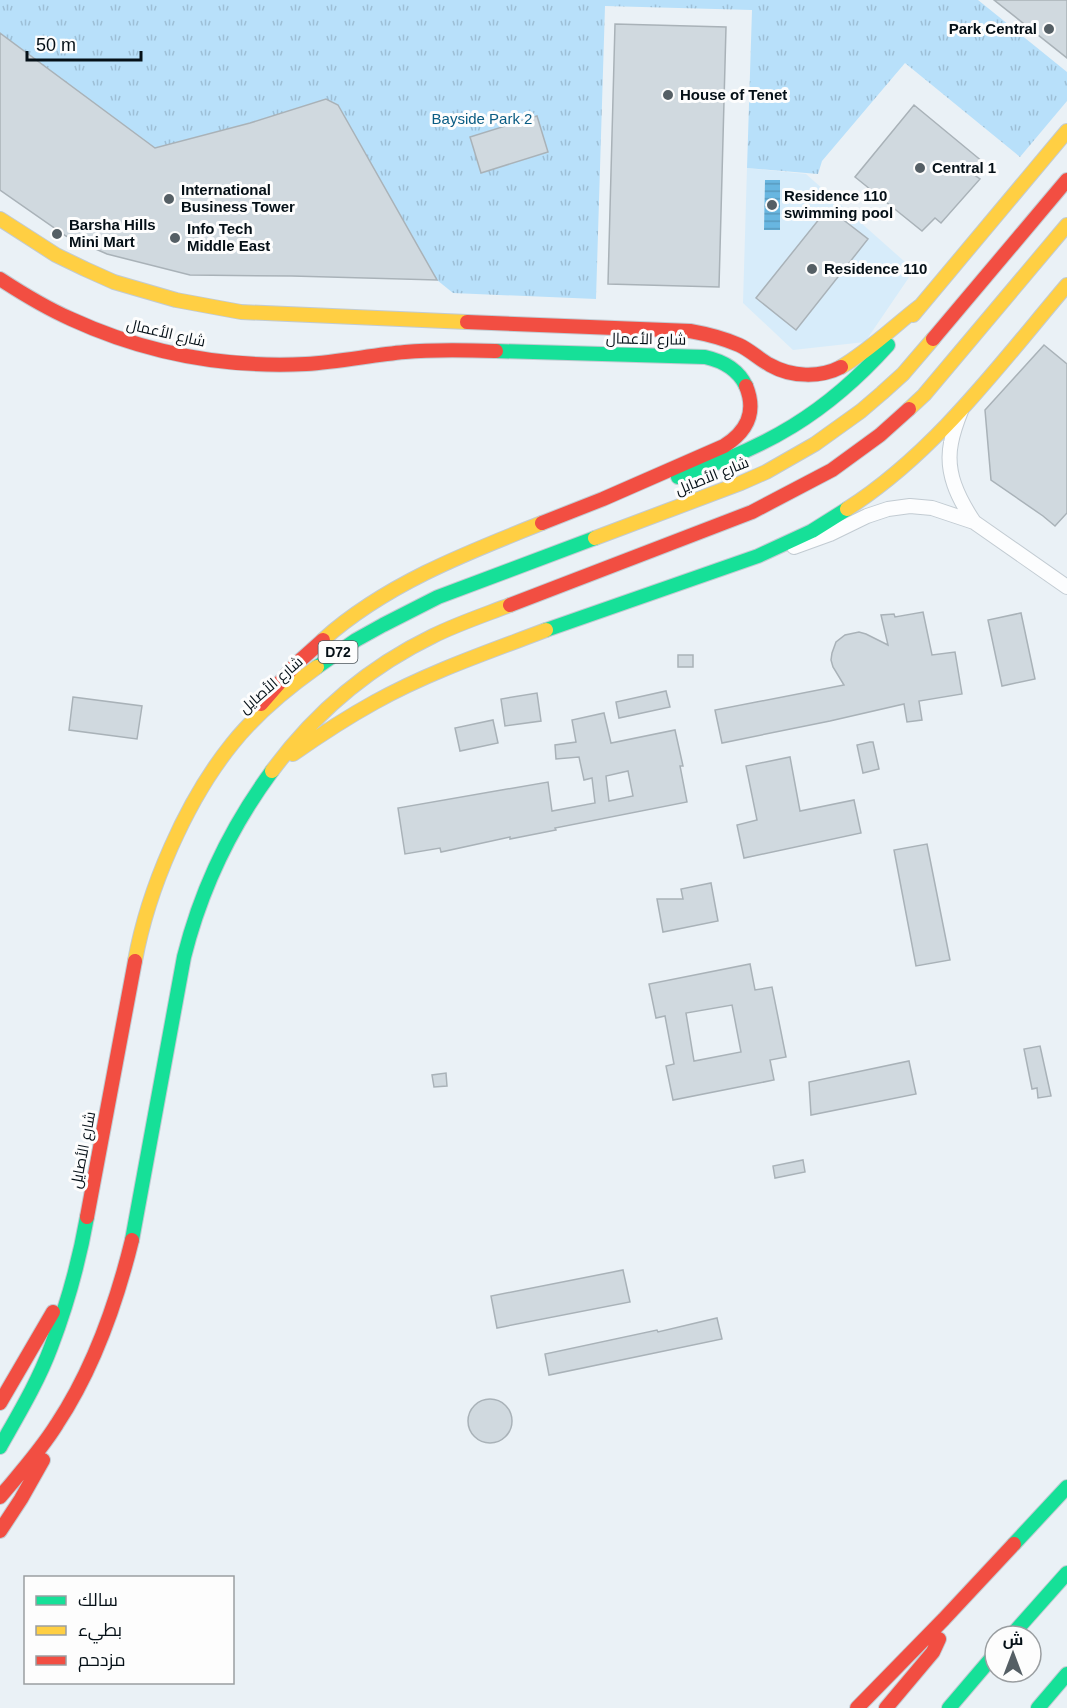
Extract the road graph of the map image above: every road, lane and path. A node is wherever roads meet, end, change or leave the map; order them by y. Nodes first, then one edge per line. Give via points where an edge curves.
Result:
1 (1067, 131) edge
2 (1067, 180) edge
3 (0, 219) edge
4 (1067, 225) edge
5 (0, 279) edge
6 (1067, 285) edge
7 (920, 306) junction
8 (961, 409) junction
9 (619, 492) junction
10 (974, 522) junction
11 (770, 552) junction
12 (1067, 587) edge
13 (237, 738) junction
14 (277, 765) junction
15 (76, 1272) junction
16 (0, 1403) edge
17 (57, 1426) junction
18 (0, 1447) edge
19 (1067, 1486) edge
20 (0, 1497) edge
21 (0, 1531) edge
22 (1067, 1573) edge
23 (944, 1619) junction
24 (1022, 1624) edge
25 (983, 1668) edge
26 (1067, 1674) edge
27 (857, 1708) edge
28 (886, 1708) edge
29 (949, 1708) edge
30 (1038, 1708) edge

1 - 7 main road, شارع الأعمال
2 - 13 main road, شارع الأصايل / D72 via 903,374 815,444 741,483 406,612 344,647 288,689
3 - 7 main road, شارع الأعمال via 45,249 98,276 183,303 242,312 690,331 734,343 774,367 802,374 830,372 852,362
4 - 14 main road, D72 via 924,395 848,459 752,512 424,640 343,694
5 - 9 main road, شارع الأعمال via 48,308 117,338 153,349 228,362 304,364 435,350 705,357 718,359 740,375 747,387 750,413 737,437
6 - 8 main road
7 - 9 main road, شارع الأعمال via 863,373 794,427 742,454 681,476
8 - 10 street via 951,442 950,468 962,505
8 - 11 main road via 870,494
9 - 13 main road via 450,560 381,597 332,632 289,671
10 - 11 street via 932,508 888,508 810,542
10 - 12 street
11 - 14 main road via 436,672 369,704
13 - 15 main road, شارع الأصايل / D72 via 193,802 147,910
14 - 17 main road, D72 via 226,842 191,927 126,1265 100,1342
15 - 16 main road
15 - 18 main road, شارع الأصايل / D72 via 51,1347 31,1393
17 - 20 main road, D72
17 - 21 main road via 42,1463
19 - 23 main road
22 - 24 main road
23 - 27 main road
23 - 28 main road via 933,1652
25 - 29 main road
26 - 30 main road

